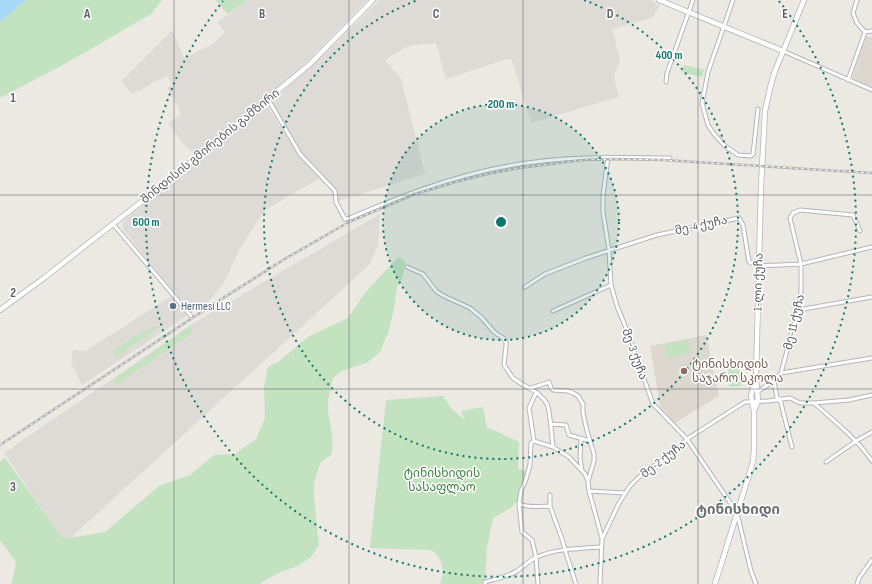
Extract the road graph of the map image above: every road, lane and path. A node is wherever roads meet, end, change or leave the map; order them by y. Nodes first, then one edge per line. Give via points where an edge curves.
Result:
1 (373, 0) edge
2 (659, 0) edge
3 (693, 0) edge
4 (733, 0) edge
5 (804, 0) edge
6 (857, 0) edge
7 (688, 12) junction
8 (724, 27) junction
9 (872, 31) edge
10 (866, 32) junction
11 (783, 52) junction
12 (848, 80) junction
13 (666, 82) dead end
14 (872, 90) edge
15 (268, 99) junction
16 (758, 108) dead end
17 (608, 157) junction
18 (670, 158) dead end
19 (113, 224) junction
20 (860, 231) dead end
21 (872, 247) edge
22 (609, 250) junction
23 (801, 264) junction
24 (407, 266) dead end
25 (759, 266) junction
26 (611, 285) junction
27 (525, 287) dead end
28 (872, 297) edge
29 (0, 310) edge
30 (798, 310) junction
31 (553, 311) dead end
32 (191, 316) dead end
33 (872, 358) edge
34 (781, 373) junction
35 (756, 377) junction
36 (774, 381) junction
37 (531, 388) junction
38 (758, 392) junction
39 (536, 393) junction
40 (751, 394) junction
41 (872, 395) edge
42 (780, 399) junction
43 (758, 401) junction
44 (745, 402) junction
45 (752, 402) junction
46 (814, 403) junction
47 (754, 411) junction
48 (550, 424) junction
49 (872, 432) edge
50 (580, 439) junction
51 (688, 440) junction
52 (534, 441) junction
53 (590, 441) junction
54 (856, 441) junction
55 (553, 447) junction
56 (792, 447) dead end
57 (872, 461) edge
58 (826, 462) dead end
59 (582, 471) junction
60 (588, 481) junction
61 (589, 491) junction
62 (625, 493) junction
63 (550, 495) dead end
64 (519, 504) junction
65 (550, 506) junction
66 (737, 513) junction
67 (602, 538) junction
68 (601, 547) junction
69 (565, 550) junction
70 (536, 557) junction
71 (872, 560) edge
72 (485, 583) edge
73 (538, 584) edge
74 (576, 584) edge
75 (600, 584) edge
76 (715, 584) edge
77 (756, 584) edge
78 (857, 584) edge

1 - 15 main road, შინდისის გმირების გამზირი via 308,65
2 - 7 main road
3 - 7 street
4 - 8 street
5 - 11 main road, 1-ლი ქუჩა
6 - 10 street via 853,13 856,23
7 - 8 main road
7 - 13 street
8 - 11 main road
8 - 16 street via 708,72 702,103 708,125 725,146 738,155 752,156
9 - 10 street
10 - 12 street
11 - 12 street
11 - 25 main road, 1-ლი ქუჩა via 771,84 765,111
12 - 14 street
15 - 17 street via 300,154 335,191 336,202 345,219 436,185 477,173 540,162
15 - 19 main road, შინდისის გმირების გამზირი
17 - 18 street
17 - 22 street, მე-3 ქუჩა via 603,212
19 - 29 main road, შინდისის გმირების გამზირი
19 - 32 street
20 - 23 street, მე-11 ქუჩა via 853,215 800,210 793,213 790,218
21 - 23 street
22 - 25 street, მე-4 ქუჩა via 657,235 739,218 743,225 749,262
22 - 26 street, მე-3 ქუჩა
22 - 27 street via 545,274
23 - 25 street
23 - 30 street, მე-11 ქუჩა
24 - 37 street via 423,274 437,292 470,308 503,338 506,342 504,365 512,377
25 - 35 main road, 1-ლი ქუჩა
26 - 31 street
26 - 51 street, მე-3 ქუჩა via 616,306 653,404
28 - 30 street
30 - 34 street, მე-11 ქუჩა
33 - 34 street
34 - 36 street, მე-11 ქუჩა
35 - 38 main road, 1-ლი ქუჩა
35 - 40 main road, 1-ლი ქუჩა
36 - 38 street, მე-11 ქუჩა
36 - 42 street via 777,398
37 - 39 street
37 - 53 street via 548,382 553,390 568,391 578,396 583,404
38 - 40 street
38 - 43 main road, 1-ლი ქუჩა
39 - 48 street via 548,405
39 - 52 street via 529,408
40 - 44 street, მე-2 ქუჩა
40 - 45 main road, 1-ლი ქუჩა
41 - 46 street
42 - 43 street
42 - 46 street via 790,398 800,403
42 - 56 street
43 - 45 street
43 - 47 main road, 1-ლი ქუჩა
44 - 45 street
44 - 51 street, მე-2 ქუჩა
45 - 47 main road, 1-ლი ქუჩა
46 - 54 street
47 - 66 main road, 1-ლი ქუჩა via 753,462
48 - 50 street via 566,424 568,435
48 - 55 street
49 - 54 street
50 - 53 street
50 - 59 street
51 - 62 street, მე-2 ქუჩა via 674,453 647,470
51 - 66 street, მე-3 ქუჩა
52 - 55 street
52 - 64 street via 531,443 530,465
53 - 60 street via 594,461
54 - 57 street
54 - 58 street
55 - 59 street via 569,457
59 - 60 street
60 - 61 street
61 - 62 street
61 - 67 street
62 - 67 street, მე-2 ქუჩა
63 - 65 street
64 - 65 street
64 - 70 street via 522,532 532,540
65 - 69 street
66 - 76 main road, 1-ლი ქუჩა
66 - 77 street
67 - 68 street, მე-2 ქუჩა
68 - 69 street
68 - 75 street, მე-2 ქუჩა
69 - 70 street via 548,552
69 - 74 street
70 - 72 street via 505,577
70 - 73 street
71 - 78 street

